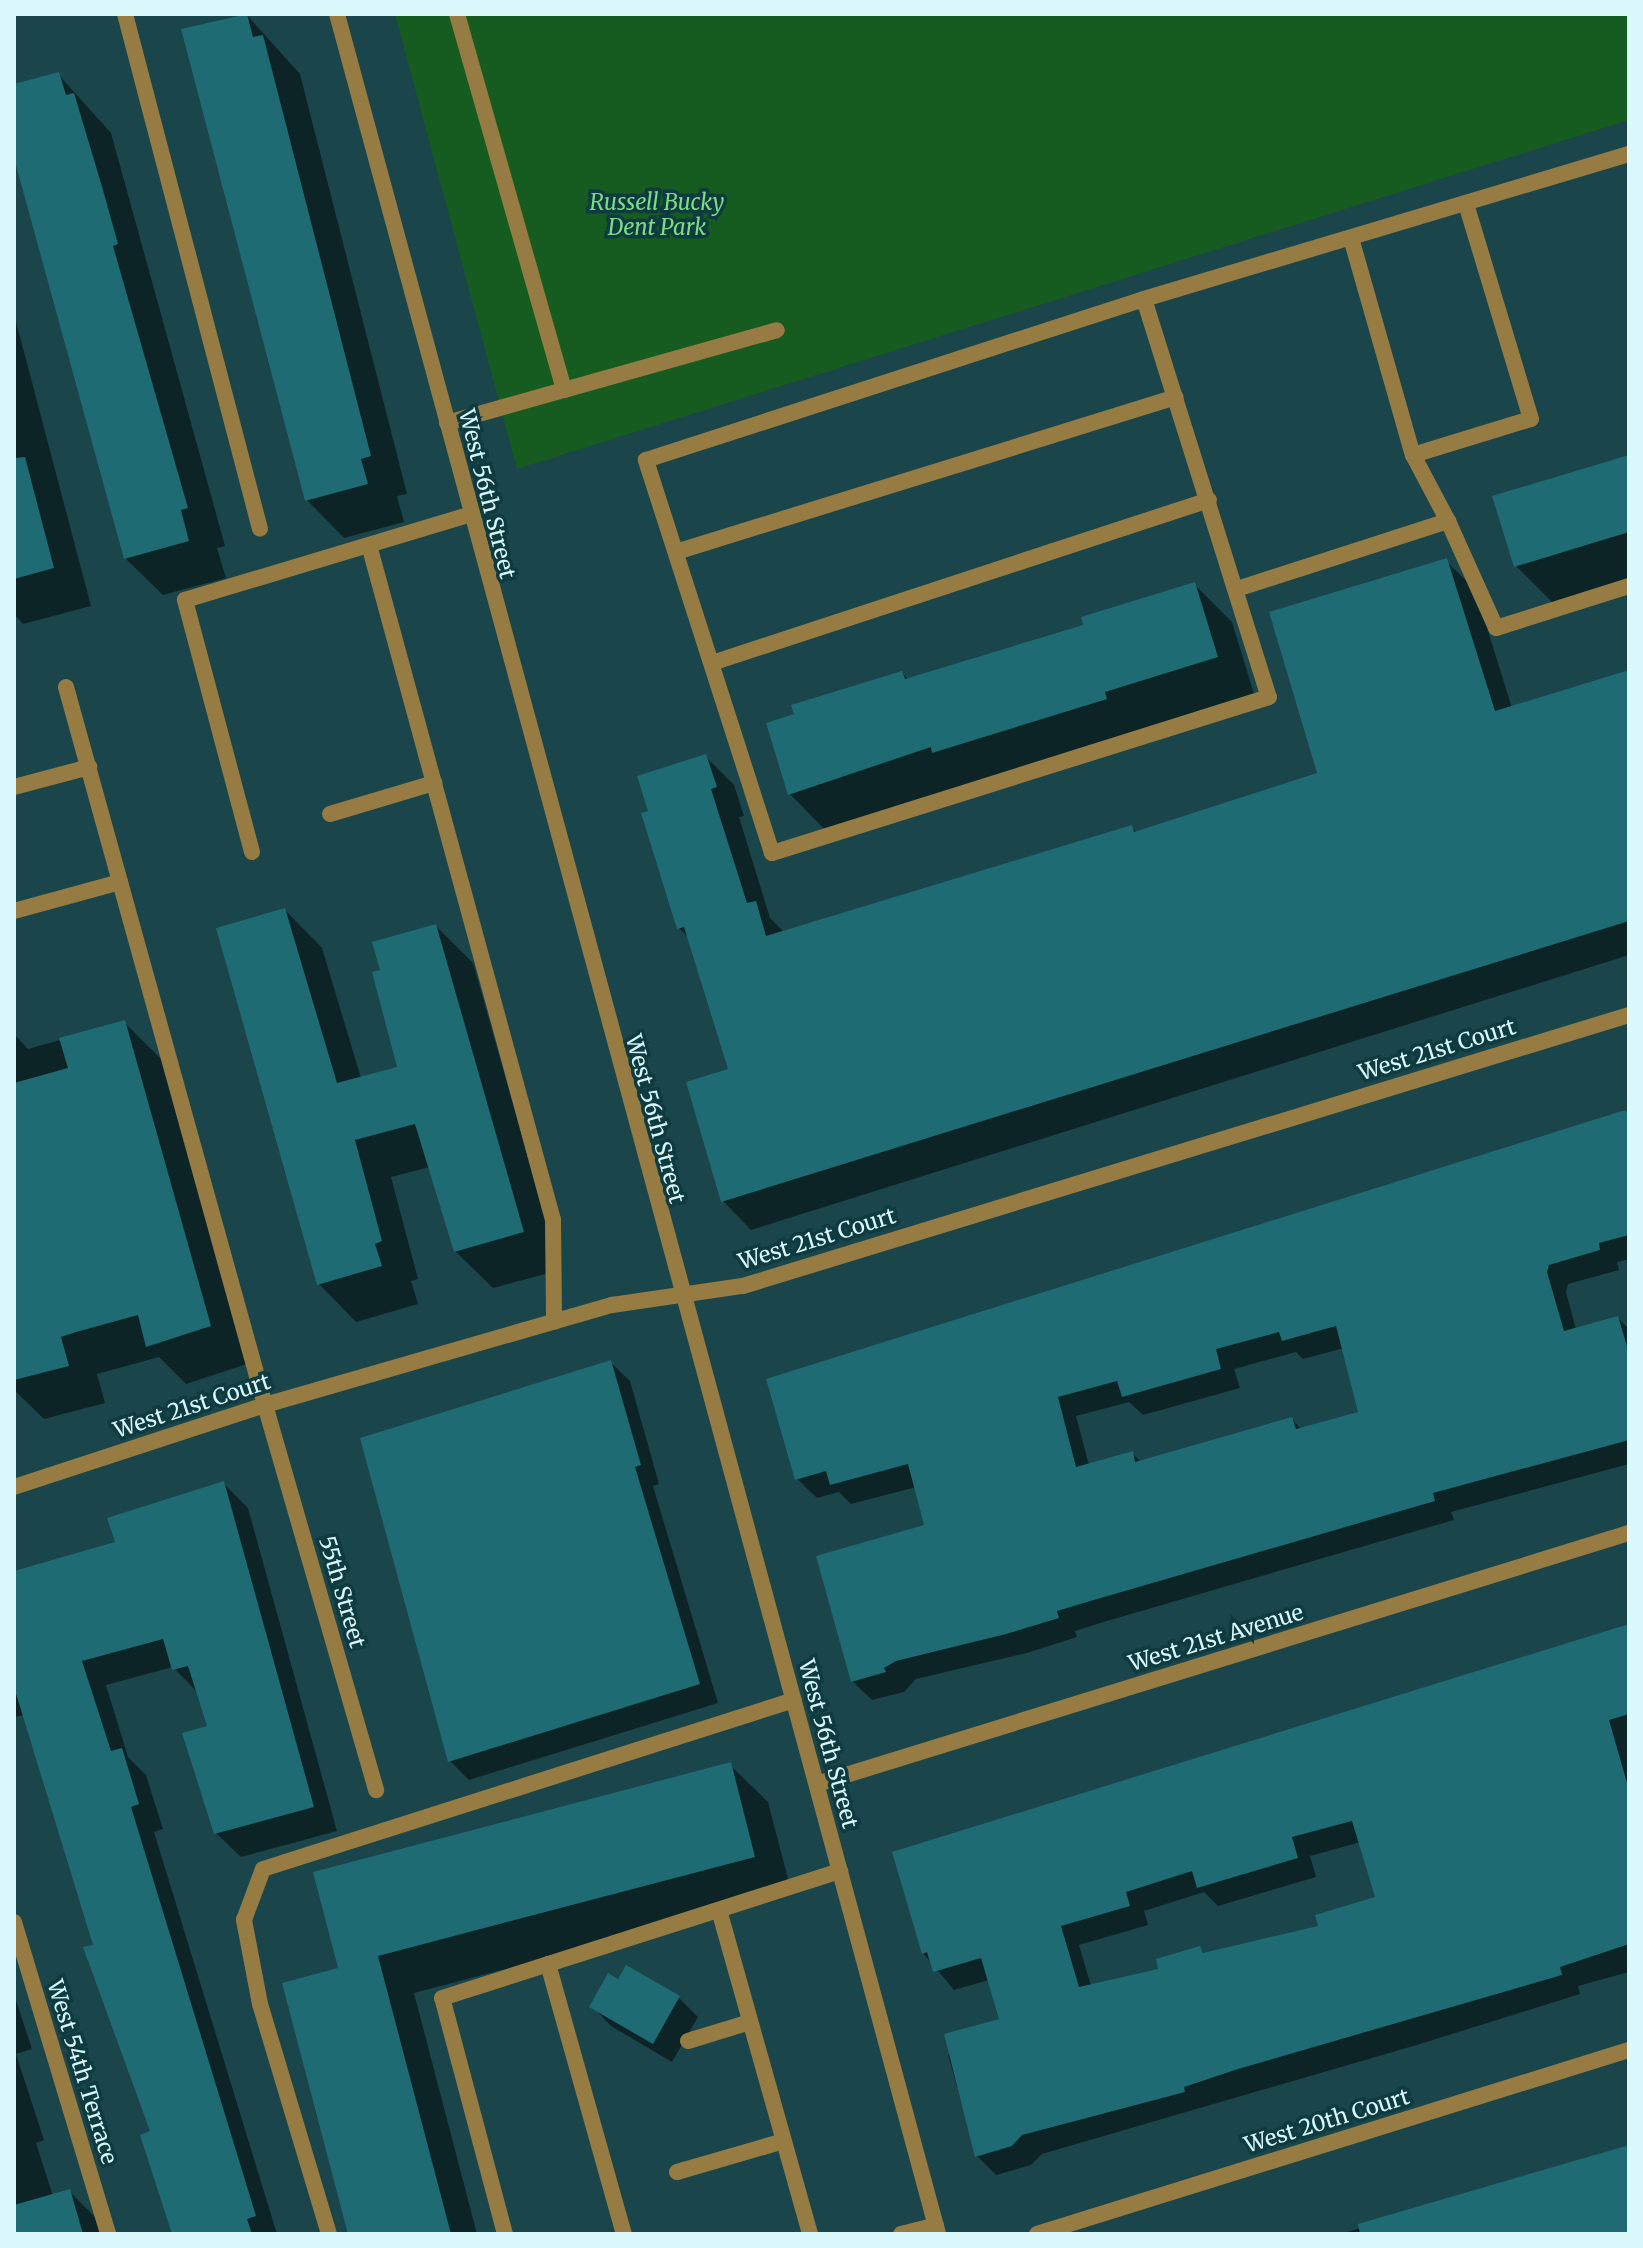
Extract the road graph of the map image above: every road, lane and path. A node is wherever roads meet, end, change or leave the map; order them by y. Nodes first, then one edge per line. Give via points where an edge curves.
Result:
1 (125, 14) edge
2 (337, 14) edge
3 (457, 14) edge
4 (1629, 154) edge
5 (1466, 204) junction
6 (1351, 238) junction
7 (1144, 299) junction
8 (777, 330) dead end
9 (564, 390) junction
10 (1176, 397) junction
11 (447, 423) junction
12 (1413, 455) junction
13 (1209, 500) junction
14 (469, 515) junction
15 (1448, 521) junction
16 (260, 529) dead end
17 (369, 545) junction
18 (676, 552) junction
19 (1629, 586) edge
20 (1237, 589) junction
21 (712, 663) junction
22 (66, 687) dead end
23 (89, 767) junction
24 (434, 783) junction
25 (14, 787) edge
26 (330, 814) dead end
27 (252, 852) dead end
28 (120, 882) junction
29 (14, 911) edge
30 (1629, 1015) edge
31 (681, 1298) junction
32 (554, 1322) junction
33 (265, 1405) junction
34 (14, 1487) edge
35 (1629, 1533) edge
36 (794, 1700) junction
37 (817, 1784) junction
38 (376, 1790) dead end
39 (840, 1871) junction
40 (719, 1910) junction
41 (14, 1922) edge
42 (548, 1964) junction
43 (750, 2022) junction
44 (688, 2041) dead end
45 (1629, 2050) edge
46 (784, 2141) junction
47 (677, 2172) dead end
48 (937, 2229) edge
49 (108, 2234) edge
50 (329, 2234) edge
51 (505, 2234) edge
52 (624, 2234) edge
53 (810, 2234) edge
54 (901, 2234) edge
55 (1037, 2234) edge

1 - 16 street
2 - 11 street, West 56th Street
3 - 9 street
4 - 5 street
5 - 6 street
5 - 12 street via 1531,419
6 - 7 street
6 - 12 street
7 - 10 street
7 - 18 street via 646,460
8 - 9 street
9 - 11 street
10 - 13 street
10 - 18 street
11 - 14 street, West 56th Street
12 - 15 street
13 - 20 street
13 - 21 street
14 - 17 street
14 - 31 street, West 56th Street
15 - 19 street via 1496,628
15 - 20 street
17 - 24 street
17 - 27 street via 185,600
18 - 21 street
20 - 21 street via 1269,697 772,853
22 - 23 street, 55th Street
23 - 25 street
23 - 28 street, 55th Street
24 - 26 street
24 - 32 street via 553,1220
28 - 29 street
28 - 33 street, 55th Street
30 - 31 street, West 21st Court via 743,1286
31 - 32 street, West 21st Court via 612,1305
31 - 36 street, West 56th Street
32 - 33 street, West 21st Court
33 - 34 street, West 21st Court
33 - 38 street, 55th Street
35 - 37 street, West 21st Avenue
36 - 37 street, West 56th Street
36 - 50 street via 263,1869 244,1920 260,2004
37 - 39 street, West 56th Street
39 - 40 street
39 - 48 street, West 56th Street
40 - 42 street
40 - 43 street
41 - 49 street, West 54th Terrace
42 - 51 street via 442,1998
42 - 52 street
43 - 44 street
43 - 46 street
45 - 55 street, West 20th Court
46 - 47 street
46 - 53 street
48 - 54 street

